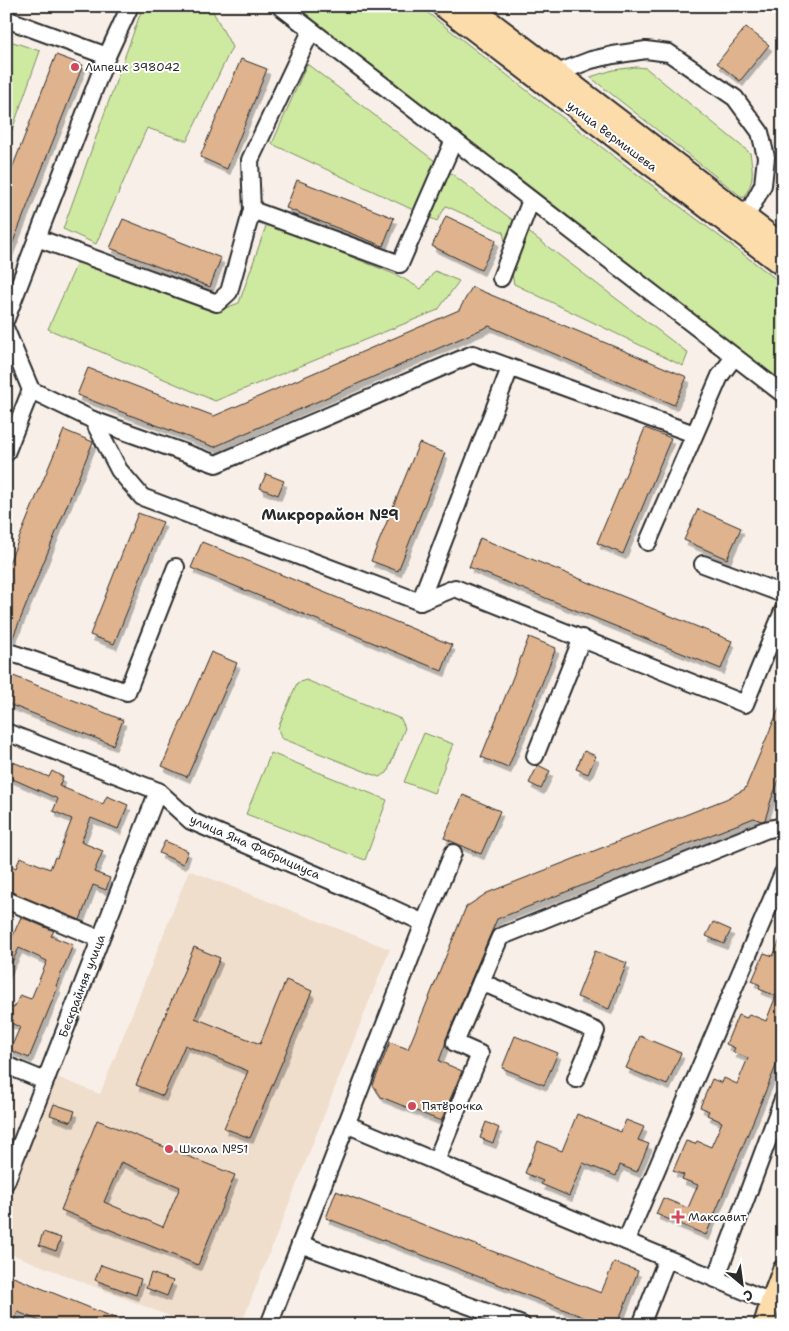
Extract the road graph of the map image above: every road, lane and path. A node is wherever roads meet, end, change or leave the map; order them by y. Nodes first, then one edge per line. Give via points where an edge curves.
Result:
1 (130, 6) edge
2 (280, 6) edge
3 (442, 6) edge
4 (470, 6) edge
5 (6, 19) edge
6 (311, 31) junction
7 (107, 56) junction
8 (556, 73) junction
9 (454, 140) junction
10 (531, 200) junction
11 (252, 210) junction
12 (746, 217) junction
13 (37, 238) junction
14 (783, 245) edge
15 (783, 266) edge
16 (500, 278) dead end
17 (7, 330) edge
18 (734, 357) junction
19 (510, 368) junction
20 (31, 390) junction
21 (783, 394) edge
22 (93, 420) junction
23 (694, 434) junction
24 (6, 453) edge
25 (648, 542) dead end
26 (703, 564) dead end
27 (176, 567) dead end
28 (783, 594) edge
29 (420, 602) junction
30 (783, 611) edge
31 (582, 638) junction
32 (6, 651) edge
33 (6, 732) edge
34 (535, 756) dead end
35 (158, 791) junction
36 (783, 826) edge
37 (453, 853) dead end
38 (783, 873) edge
39 (6, 900) edge
40 (424, 923) junction
41 (100, 939) junction
42 (481, 982) junction
43 (6, 1065) edge
44 (576, 1079) dead end
45 (45, 1081) junction
46 (783, 1099) edge
47 (346, 1124) junction
48 (436, 1161) junction
49 (6, 1182) edge
50 (626, 1241) junction
51 (300, 1244) junction
52 (667, 1259) junction
53 (783, 1270) edge
54 (716, 1279) junction
55 (772, 1312) edge
56 (269, 1325) edge
57 (522, 1325) edge
58 (641, 1325) edge

1 - 7 street
2 - 6 street
3 - 15 main road, улица Вермишева
4 - 8 main road, улица Вермишева
5 - 7 street
6 - 9 street
6 - 11 street via 250,160
7 - 13 street
8 - 12 main road, улица Вермишева
8 - 12 street via 613,55 646,50 669,53 735,98 760,132 766,156 762,185
9 - 10 street
9 - 11 street via 400,264
10 - 16 street
10 - 18 street
11 - 13 street via 229,292 217,303
12 - 14 main road, улица Вермишева
13 - 17 street
17 - 20 street
18 - 21 street
18 - 23 street via 720,376
19 - 22 street via 473,354 216,464
19 - 23 street
19 - 29 street
20 - 22 street
20 - 24 street
22 - 29 street via 119,470 142,497
23 - 25 street
26 - 28 street
27 - 32 street via 127,692
29 - 31 street via 455,588
30 - 31 street via 744,704
31 - 34 street
33 - 35 street, улица Яна Фабрициуса
35 - 40 street, улица Яна Фабрициуса via 191,821
35 - 41 street, Бескрайняя улица
36 - 42 street via 764,830 500,937
37 - 40 street
38 - 50 street
39 - 41 street
40 - 47 street
41 - 45 street, Бескрайняя улица
42 - 44 street via 596,1031
42 - 48 street via 455,1043 480,1054
43 - 45 street
45 - 49 street, Бескрайняя улица
46 - 54 street
47 - 48 street
47 - 51 street
48 - 50 street
50 - 52 street
51 - 56 street
51 - 57 street
52 - 54 street
52 - 58 street
53 - 55 main road
54 - 55 street

